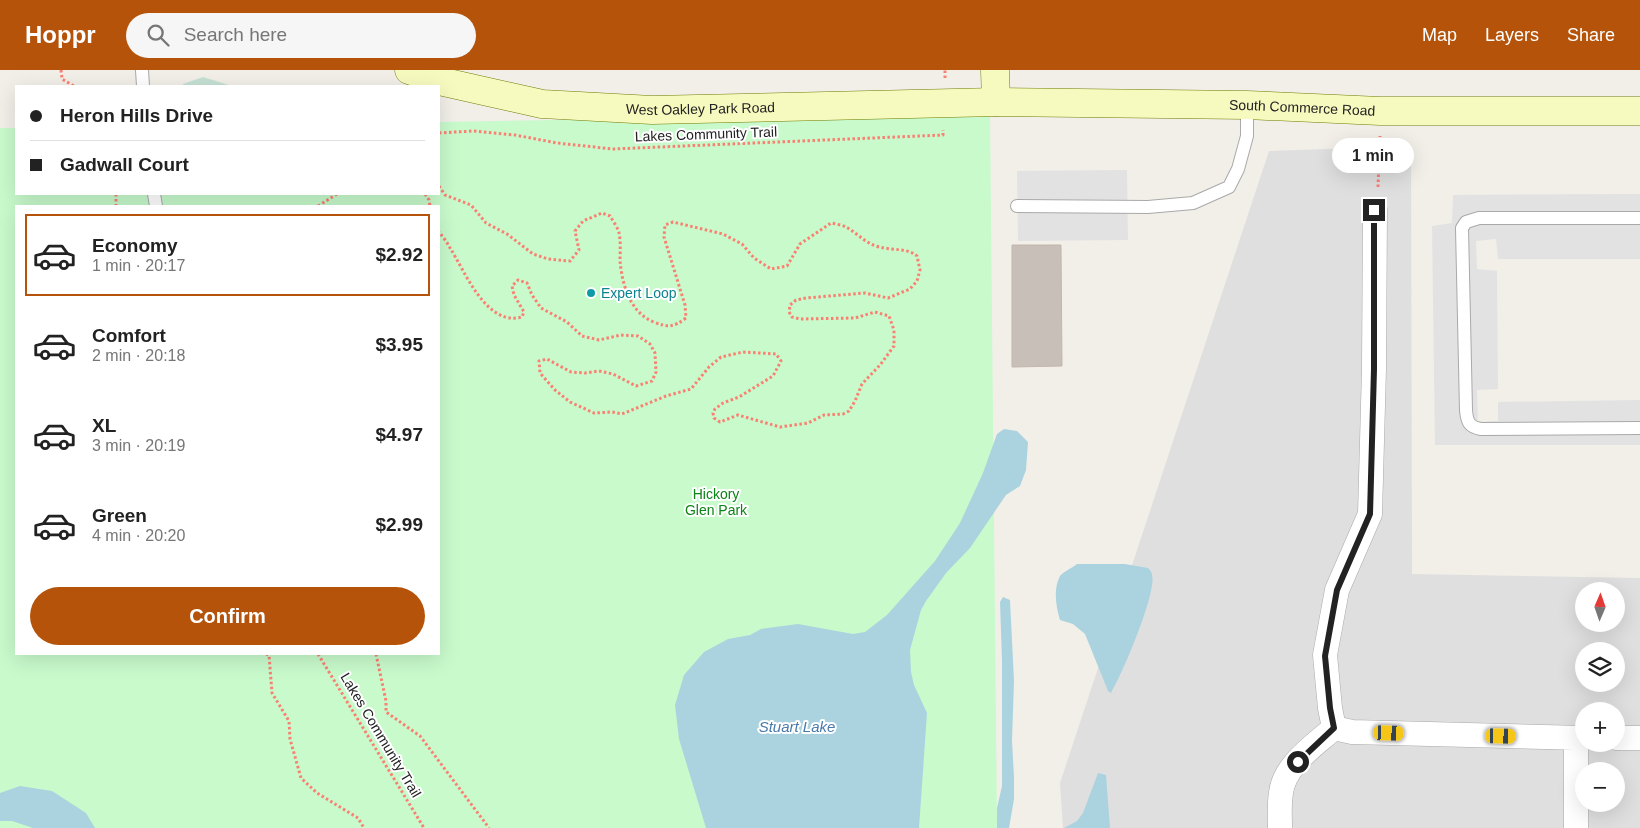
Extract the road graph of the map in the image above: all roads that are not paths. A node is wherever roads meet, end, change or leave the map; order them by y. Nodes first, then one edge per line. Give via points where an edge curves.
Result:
1 (142, 70) edge
2 (409, 70) edge
3 (995, 70) edge
4 (143, 85) edge
5 (996, 102) junction
6 (1247, 105) junction
7 (1640, 111) edge
8 (1018, 206) dead end
9 (1374, 210) road end
10 (1640, 218) edge
11 (1640, 428) edge
12 (1343, 730) junction
13 (1575, 738) edge
14 (1625, 738) edge
15 (1640, 738) edge
16 (1579, 752) edge
17 (1280, 828) edge
18 (1576, 828) edge

1 - 4 lane
2 - 5 street, West Oakley Park Road via 444,82 542,104 652,110
3 - 5 street
5 - 6 street, South Commerce Road
6 - 7 street, South Commerce Road via 1380,111
6 - 8 lane via 1247,136 1229,187 1193,203 1148,207
9 - 12 street via 1370,514 1337,590 1325,656 1330,708
10 - 11 lane via 1479,218 1466,222 1462,228 1468,423 1481,429
12 - 13 street
12 - 17 street via 1305,754 1285,779 1281,792
14 - 15 street
16 - 18 street

